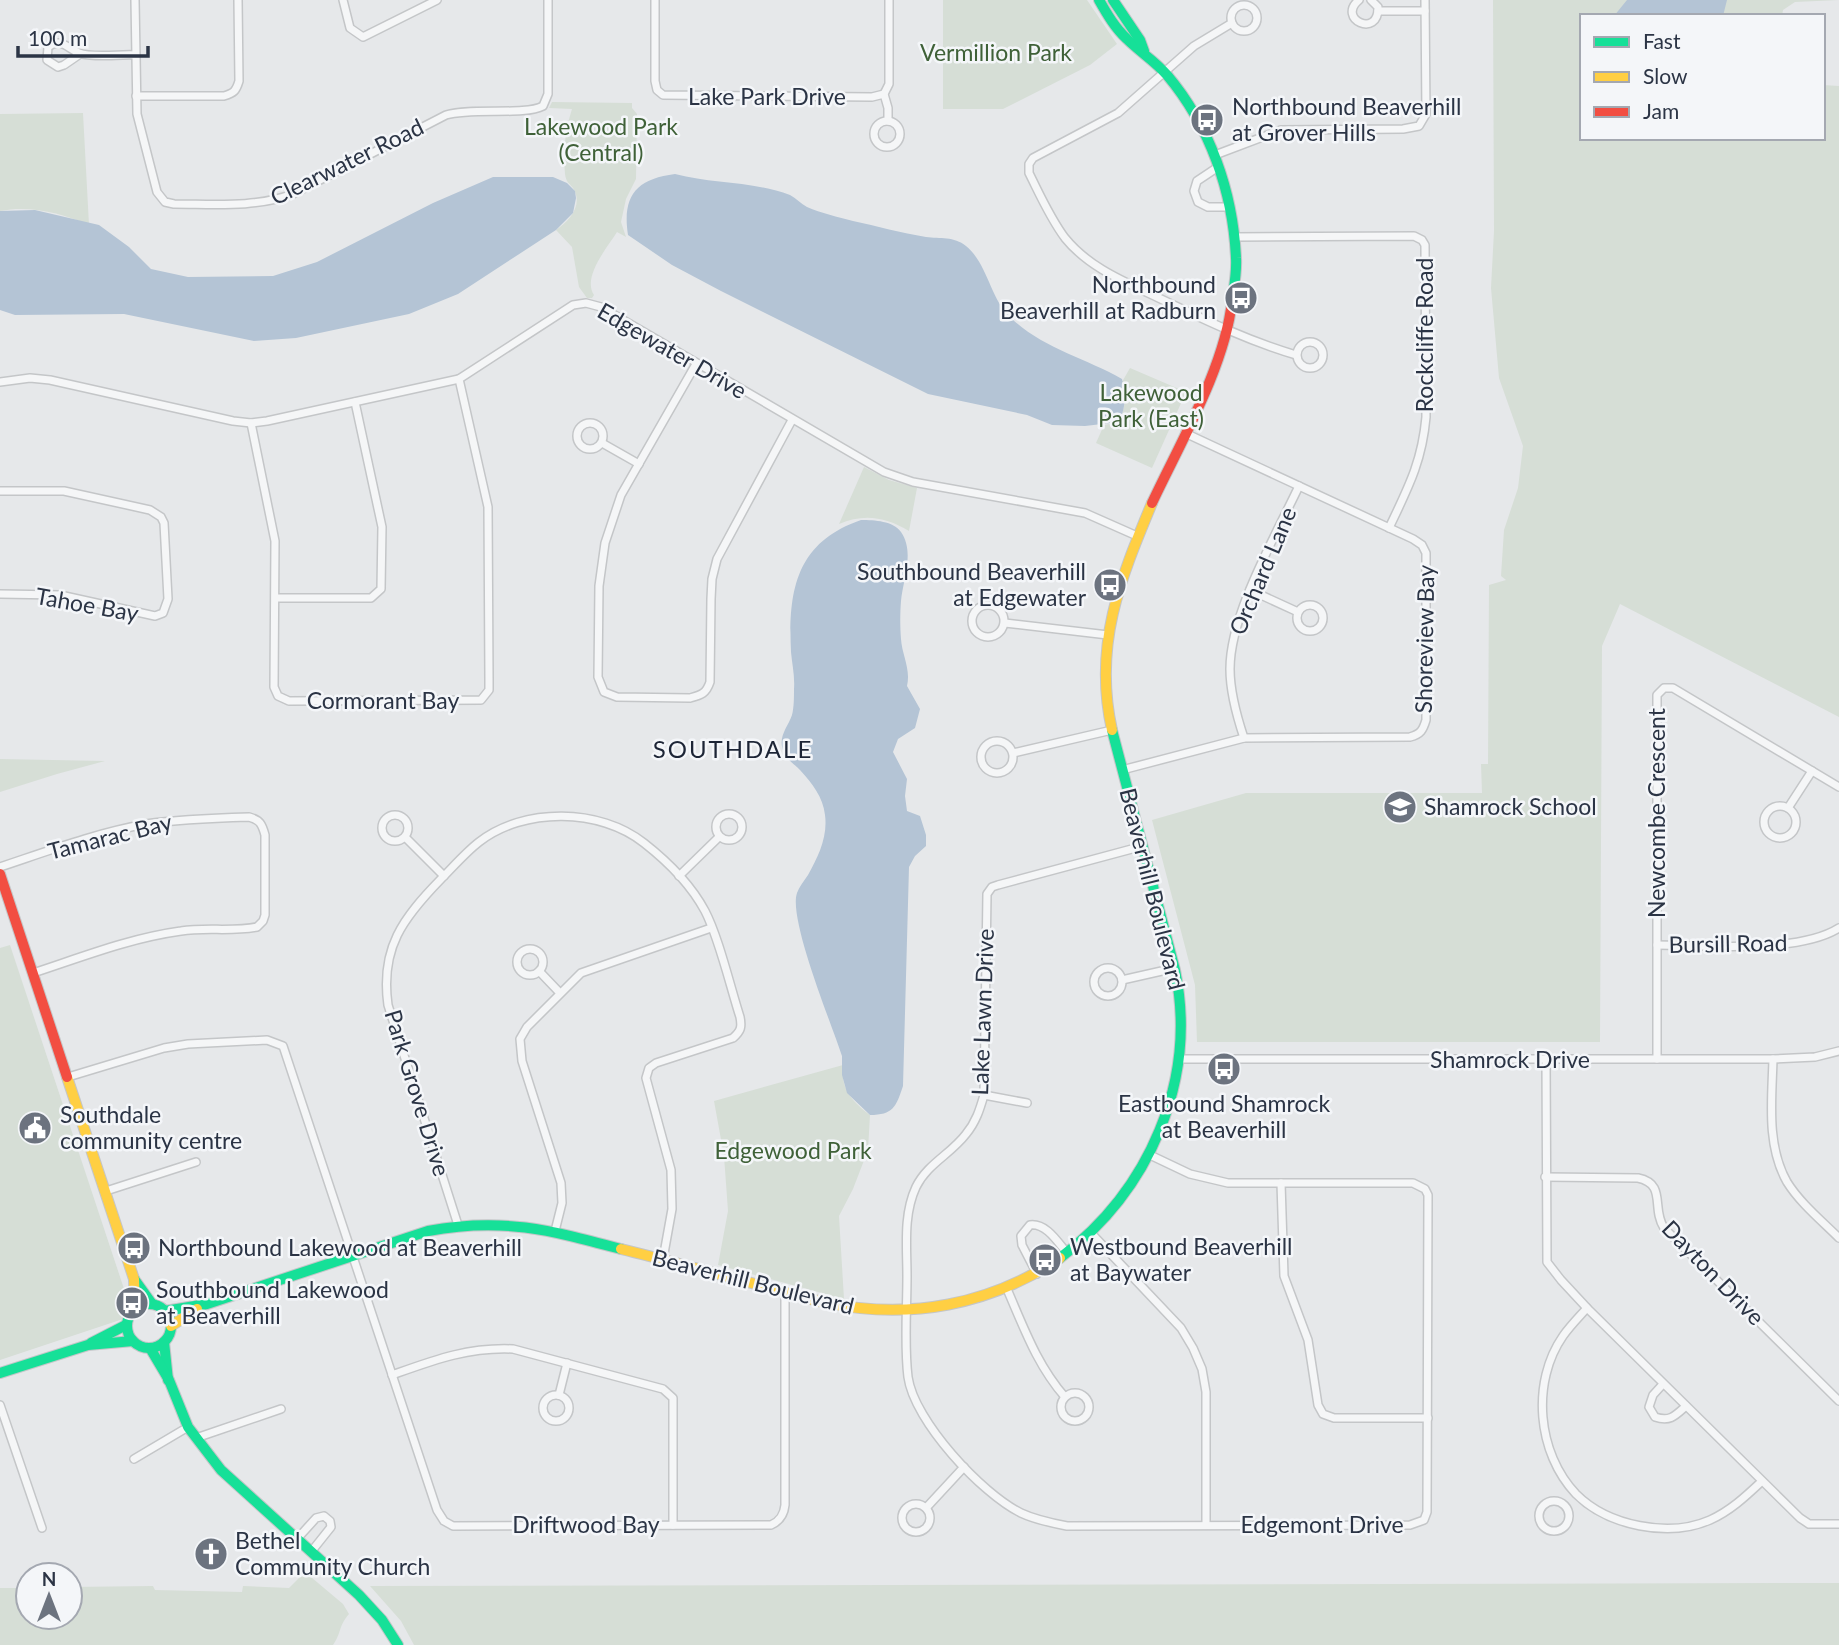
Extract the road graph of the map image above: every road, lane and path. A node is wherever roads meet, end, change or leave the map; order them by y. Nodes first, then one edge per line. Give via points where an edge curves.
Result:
1 (135, 0) edge
2 (238, 0) edge
3 (343, 0) edge
4 (437, 0) edge
5 (548, 0) edge
6 (655, 0) edge
7 (889, 0) edge
8 (1099, 0) edge
9 (1113, 0) edge
10 (1359, 0) edge
11 (1371, 0) edge
12 (1425, 0) edge
13 (1378, 11) junction
14 (1425, 11) junction
15 (1232, 23) dead end
16 (1145, 52) junction
17 (80, 54) junction
18 (135, 55) junction
19 (1164, 73) junction
20 (884, 94) junction
21 (136, 96) junction
22 (888, 121) dead end
23 (1215, 155) junction
24 (1218, 167) junction
25 (1230, 207) junction
26 (1234, 237) junction
27 (1227, 331) junction
28 (1296, 355) dead end
29 (696, 364) junction
30 (459, 379) junction
31 (0, 382) edge
32 (355, 402) junction
33 (792, 420) junction
34 (251, 423) junction
35 (1185, 433) junction
36 (602, 443) dead end
37 (639, 464) junction
38 (1299, 486) junction
39 (0, 491) edge
40 (1389, 528) junction
41 (1137, 536) junction
42 (1250, 590) junction
43 (0, 594) edge
44 (276, 598) junction
45 (1298, 612) dead end
46 (1005, 623) junction
47 (1108, 635) junction
48 (1112, 730) junction
49 (1244, 738) junction
50 (1013, 753) junction
51 (1122, 770) junction
52 (1812, 771) junction
53 (1839, 787) edge
54 (1788, 808) junction
55 (719, 836) dead end
56 (405, 837) dead end
57 (1143, 846) junction
58 (0, 867) edge
59 (0, 874) edge
60 (444, 876) junction
61 (679, 876) junction
62 (711, 928) junction
63 (1839, 928) edge
64 (1657, 945) junction
65 (1175, 968) junction
66 (539, 971) dead end
67 (33, 973) junction
68 (1122, 980) junction
69 (561, 993) junction
70 (1839, 1051) edge
71 (1179, 1059) junction
72 (1657, 1059) junction
73 (1773, 1059) junction
74 (1546, 1060) junction
75 (68, 1077) junction
76 (984, 1095) junction
77 (1027, 1104) dead end
78 (1150, 1155) junction
79 (196, 1162) dead end
80 (1545, 1177) junction
81 (1281, 1183) junction
82 (106, 1191) junction
83 (458, 1225) junction
84 (555, 1231) junction
85 (1091, 1233) junction
86 (1839, 1238) edge
87 (1067, 1252) junction
88 (353, 1255) junction
89 (663, 1259) junction
90 (1037, 1274) junction
91 (134, 1279) junction
92 (1007, 1289) junction
93 (785, 1292) junction
94 (152, 1304) junction
95 (207, 1304) junction
96 (135, 1308) junction
97 (1587, 1308) junction
98 (165, 1311) junction
99 (907, 1311) junction
100 (127, 1325) junction
101 (171, 1326) junction
102 (133, 1341) junction
103 (164, 1342) junction
104 (88, 1345) junction
105 (150, 1348) junction
106 (567, 1363) junction
107 (0, 1373) edge
108 (392, 1375) junction
109 (169, 1380) junction
110 (1663, 1384) junction
111 (559, 1395) dead end
112 (1065, 1397) dead end
113 (1839, 1401) edge
114 (0, 1405) edge
115 (1686, 1406) junction
116 (281, 1409) dead end
117 (1428, 1418) junction
118 (188, 1427) junction
119 (196, 1438) junction
120 (134, 1459) dead end
121 (964, 1467) junction
122 (1761, 1482) junction
123 (1576, 1494) junction
124 (1565, 1505) junction
125 (926, 1508) dead end
126 (1839, 1524) edge
127 (673, 1525) junction
128 (1206, 1525) junction
129 (42, 1528) dead end
130 (297, 1539) junction
131 (311, 1552) junction
132 (398, 1645) edge

1 - 18 street, Clearwater Road
2 - 21 street via 239,81 232,94
3 - 4 street via 350,28 363,37
5 - 21 street, Clearwater Road via 548,94 543,106 446,115 273,201 165,202 157,192
6 - 20 street, Lake Park Drive via 655,81 663,95
7 - 20 street via 889,84
8 - 16 street, Beaverhill Boulevard via 1116,26
9 - 16 street, Beaverhill Boulevard
10 - 13 street via 1352,11 1359,23 1372,23
11 - 13 street
12 - 14 street
13 - 14 street
14 - 23 street via 1426,114 1419,126 1403,130 1281,130
15 - 19 street via 1204,38
16 - 19 street, Beaverhill Boulevard
17 - 17 street via 54,43 48,47 47,60 58,67
17 - 18 street
18 - 21 street, Clearwater Road
19 - 23 street, Beaverhill Boulevard
19 - 27 street via 1118,113 1033,158 1028,173 1053,220 1085,258 1106,273
20 - 22 street
23 - 24 street, Beaverhill Boulevard
24 - 25 street, Beaverhill Boulevard
24 - 25 street via 1197,181 1194,191 1198,202 1208,207
25 - 26 street, Beaverhill Boulevard
26 - 27 street, Beaverhill Boulevard via 1236,285
26 - 40 street, Rockcliffe Road via 1414,236 1425,245 1424,444
27 - 28 street
27 - 35 street, Beaverhill Boulevard
29 - 30 street, Edgewater Drive via 601,307 586,303 573,305
29 - 33 street, Edgewater Drive
29 - 37 street
30 - 32 street, Edgewater Drive
30 - 44 street, Cormorant Bay via 488,507 486,696 471,701 283,699 274,687
31 - 34 street, Edgewater Drive via 50,380
32 - 34 street, Edgewater Drive
32 - 44 street via 382,527 381,589 371,598
33 - 37 street via 718,559 712,579 710,682 702,695 690,698 617,697 604,692 599,684 600,568 612,517
33 - 41 street, Edgewater Drive via 898,477 1085,513
34 - 44 street, Cormorant Bay via 274,527
35 - 38 street, Shoreview Bay
35 - 41 street, Beaverhill Boulevard
36 - 37 street
38 - 40 street, Shoreview Bay
38 - 42 street, Orchard Lane
39 - 43 street, Tahoe Bay via 64,491 157,513 164,523 168,599 163,613 155,616 60,595
40 - 49 street, Shoreview Bay via 1422,545 1426,553 1423,729 1410,737
41 - 47 street, Beaverhill Boulevard via 1119,584
42 - 45 street
42 - 49 street, Orchard Lane via 1238,623 1230,670
46 - 46 street via 1002,610 990,604 978,607 972,618 975,631 986,637 998,634
46 - 47 street
47 - 48 street, Beaverhill Boulevard via 1104,681
48 - 50 street
48 - 51 street, Beaverhill Boulevard
49 - 51 street, Shoreview Bay
50 - 50 street via 1004,742 994,741 982,750 981,760 992,772 1003,772
51 - 57 street, Beaverhill Boulevard
52 - 53 street, Newcombe Crescent
52 - 54 street
52 - 64 street, Newcombe Crescent via 1673,688 1664,688 1657,695
54 - 54 street via 1779,806 1766,814 1764,824 1772,836 1783,838 1795,828 1795,817
55 - 61 street
56 - 60 street
57 - 65 street, Beaverhill Boulevard
57 - 76 street, Lake Lawn Drive via 998,885 987,894
58 - 67 street, Tamarac Bay via 144,825 249,817 262,825 265,915 257,927 157,935
59 - 67 street
60 - 61 street, Park Grove Drive via 480,841 506,827 561,817 584,818 624,831
60 - 83 street, Park Grove Drive via 413,908 395,937 386,988
61 - 62 street, Park Grove Drive
62 - 69 street via 590,968
62 - 89 street, Park Grove Drive via 742,1026 733,1038 649,1068 646,1077 671,1170 671,1222
63 - 64 street, Bursill Road via 1804,942 1778,945
64 - 72 street, Newcombe Crescent
65 - 68 street
65 - 71 street, Beaverhill Boulevard via 1182,1021
66 - 69 street
67 - 75 street
68 - 68 street via 1117,972 1105,969 1097,973 1094,986 1108,997 1120,989
69 - 84 street via 520,1040 561,1183
70 - 73 street, Shamrock Drive
71 - 74 street, Shamrock Drive
71 - 78 street, Beaverhill Boulevard via 1173,1093
72 - 73 street, Shamrock Drive
72 - 74 street, Shamrock Drive
73 - 86 street via 1772,1120 1779,1164 1798,1196
74 - 80 street
75 - 82 street
75 - 88 street, Driftwood Bay via 188,1044 267,1040 283,1046
76 - 77 street
76 - 99 street, Lake Lawn Drive via 970,1129 925,1172 909,1206
78 - 81 street, Edgemont Drive via 1208,1180
78 - 85 street, Beaverhill Boulevard via 1119,1203
79 - 82 street
80 - 97 street via 1547,1262
80 - 113 street, Dayton Drive via 1648,1180 1656,1190 1664,1228
81 - 117 street via 1284,1276 1308,1340 1323,1414 1334,1418
81 - 117 street, Edgemont Drive via 1413,1183 1425,1189
82 - 91 street
83 - 84 street, Beaverhill Boulevard via 502,1223
83 - 88 street, Beaverhill Boulevard
84 - 89 street, Beaverhill Boulevard
85 - 87 street, Beaverhill Boulevard
85 - 128 street via 1181,1328 1202,1368
87 - 90 street, Beaverhill Boulevard
87 - 90 street via 1045,1229 1030,1224 1021,1236 1022,1245
88 - 95 street, Beaverhill Boulevard
88 - 108 street, Driftwood Bay
89 - 93 street, Beaverhill Boulevard
90 - 92 street, Beaverhill Boulevard
91 - 94 street
91 - 96 street
92 - 99 street, Beaverhill Boulevard via 951,1306
92 - 112 street via 1039,1362
93 - 99 street, Beaverhill Boulevard via 855,1309
93 - 127 street, Driftwood Bay via 783,1516 771,1525
94 - 96 street
94 - 98 street
95 - 98 street, Beaverhill Boulevard
95 - 101 street, Beaverhill Boulevard
96 - 100 street
97 - 110 street
97 - 123 street via 1562,1337 1543,1387 1548,1444
98 - 101 street
99 - 121 street, Edgemont Drive via 908,1379 915,1400
100 - 102 street
100 - 104 street
101 - 103 street
102 - 104 street
102 - 105 street
103 - 105 street
103 - 109 street
104 - 107 street
105 - 109 street
106 - 108 street via 490,1348 444,1357
106 - 111 street
106 - 127 street via 672,1395
108 - 127 street, Driftwood Bay via 444,1521 453,1525
109 - 118 street
110 - 115 street
110 - 115 street via 1649,1407 1655,1417 1674,1418
114 - 129 street
115 - 122 street
116 - 119 street
117 - 128 street, Edgemont Drive via 1427,1512 1418,1524
118 - 119 street
118 - 120 street
119 - 130 street via 221,1471
121 - 125 street
121 - 128 street, Edgemont Drive via 1003,1502 1044,1522
122 - 123 street via 1726,1512 1684,1527 1628,1523
122 - 126 street via 1809,1524
123 - 124 street
124 - 124 street via 1556,1501 1543,1505 1539,1518 1543,1527 1558,1531 1567,1525 1570,1515
130 - 131 street
130 - 131 street via 316,1518 324,1516 330,1521 331,1527
131 - 132 street via 368,1604

